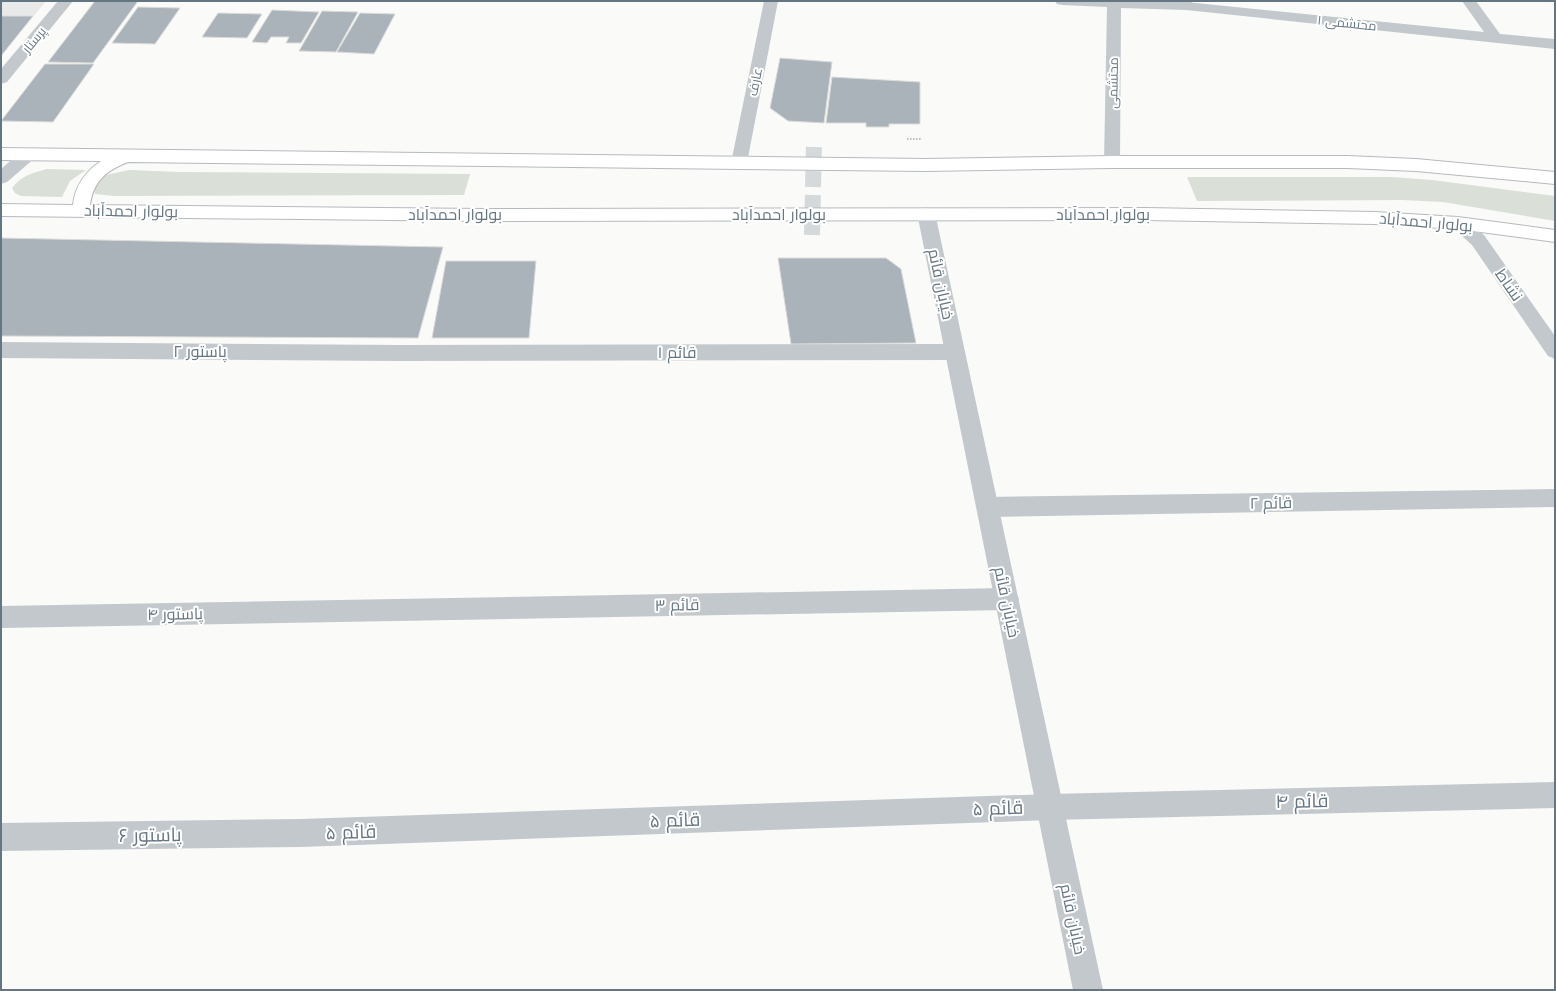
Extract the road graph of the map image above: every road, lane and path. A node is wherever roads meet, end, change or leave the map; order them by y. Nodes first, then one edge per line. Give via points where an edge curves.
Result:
1 (66, 1) edge
2 (771, 1) edge
3 (1062, 1) edge
4 (1470, 1) edge
5 (1114, 3) junction
6 (1185, 4) edge
7 (1501, 39) junction
8 (1555, 44) edge
9 (1, 79) edge
10 (30, 153) junction
11 (1, 154) edge
12 (125, 156) junction
13 (1112, 162) junction
14 (739, 163) junction
15 (1, 178) edge
16 (1553, 179) edge
17 (1, 210) edge
18 (81, 210) junction
19 (926, 213) junction
20 (1458, 224) junction
21 (1555, 236) edge
22 (1, 350) edge
23 (1555, 350) edge
24 (955, 352) junction
25 (400, 353) joint
26 (1555, 498) edge
27 (988, 507) junction
28 (1007, 599) junction
29 (348, 611) joint
30 (1, 617) edge
31 (1555, 795) edge
32 (1050, 806) junction
33 (300, 833) joint
34 (1, 837) edge
35 (1088, 990) edge

1 - 9 street, پرستار
2 - 14 street, عارف
3 - 5 street, محتشمی ۱
4 - 7 street
5 - 6 street, محتشمی ۱
5 - 13 street, محتشمی
6 - 7 street, محتشمی ۱
7 - 8 street, محتشمی ۱
10 - 11 main road
10 - 12 main road
10 - 15 street
12 - 14 main road
12 - 18 main road via 113,161 94,176 84,189
13 - 14 main road via 925,165
13 - 16 main road via 1348,162 1416,165
17 - 18 main road, بولوار احمدآباد
18 - 19 main road, بولوار احمدآباد via 484,215
19 - 20 main road, بولوار احمدآباد via 1375,218
19 - 24 street, خیابان قائم
20 - 21 main road, بولوار احمدآباد
20 - 23 street, نشاط via 1478,240
22 - 25 street, پاستور ۲
24 - 25 street, قائم ۱
24 - 27 street, خیابان قائم
26 - 27 street, قائم ۲
27 - 28 street, خیابان قائم
28 - 29 street, قائم ۳
28 - 32 street, خیابان قائم
29 - 30 street, پاستور ۴
31 - 32 street, قائم ۴
32 - 33 street, قائم ۵
32 - 35 street, خیابان قائم
33 - 34 street, پاستور ۶

